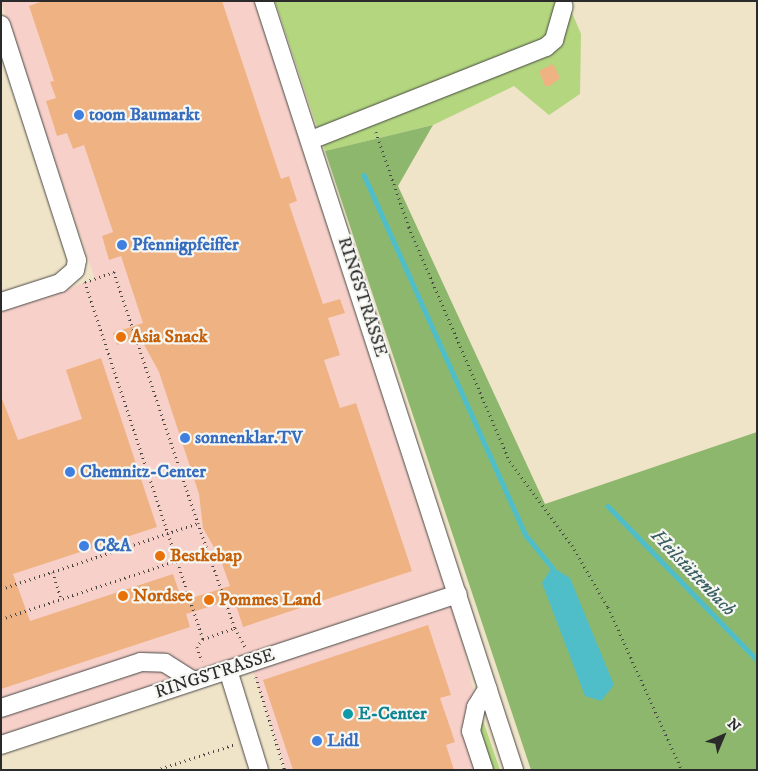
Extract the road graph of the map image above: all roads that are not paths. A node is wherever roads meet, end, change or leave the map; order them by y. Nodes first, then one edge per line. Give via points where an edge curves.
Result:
1 (264, 1) edge
2 (564, 6) dead end
3 (1, 25) edge
4 (5, 50) edge
5 (311, 140) junction
6 (1, 302) edge
7 (458, 594) junction
8 (228, 670) junction
9 (201, 679) junction
10 (488, 688) junction
11 (1, 708) edge
12 (1, 745) edge
13 (260, 770) edge
14 (484, 770) edge
15 (514, 770) edge

1 - 5 street, RINGSTRASSE
2 - 5 street via 554,40 546,47
3 - 4 street
4 - 6 street via 75,250 80,276
5 - 7 street, RINGSTRASSE
7 - 8 street, RINGSTRASSE
7 - 10 street, RINGSTRASSE
8 - 9 street, RINGSTRASSE
8 - 13 street
9 - 11 street via 165,663 141,662
9 - 12 street, RINGSTRASSE
10 - 14 street via 476,706 471,731
10 - 15 street, RINGSTRASSE

